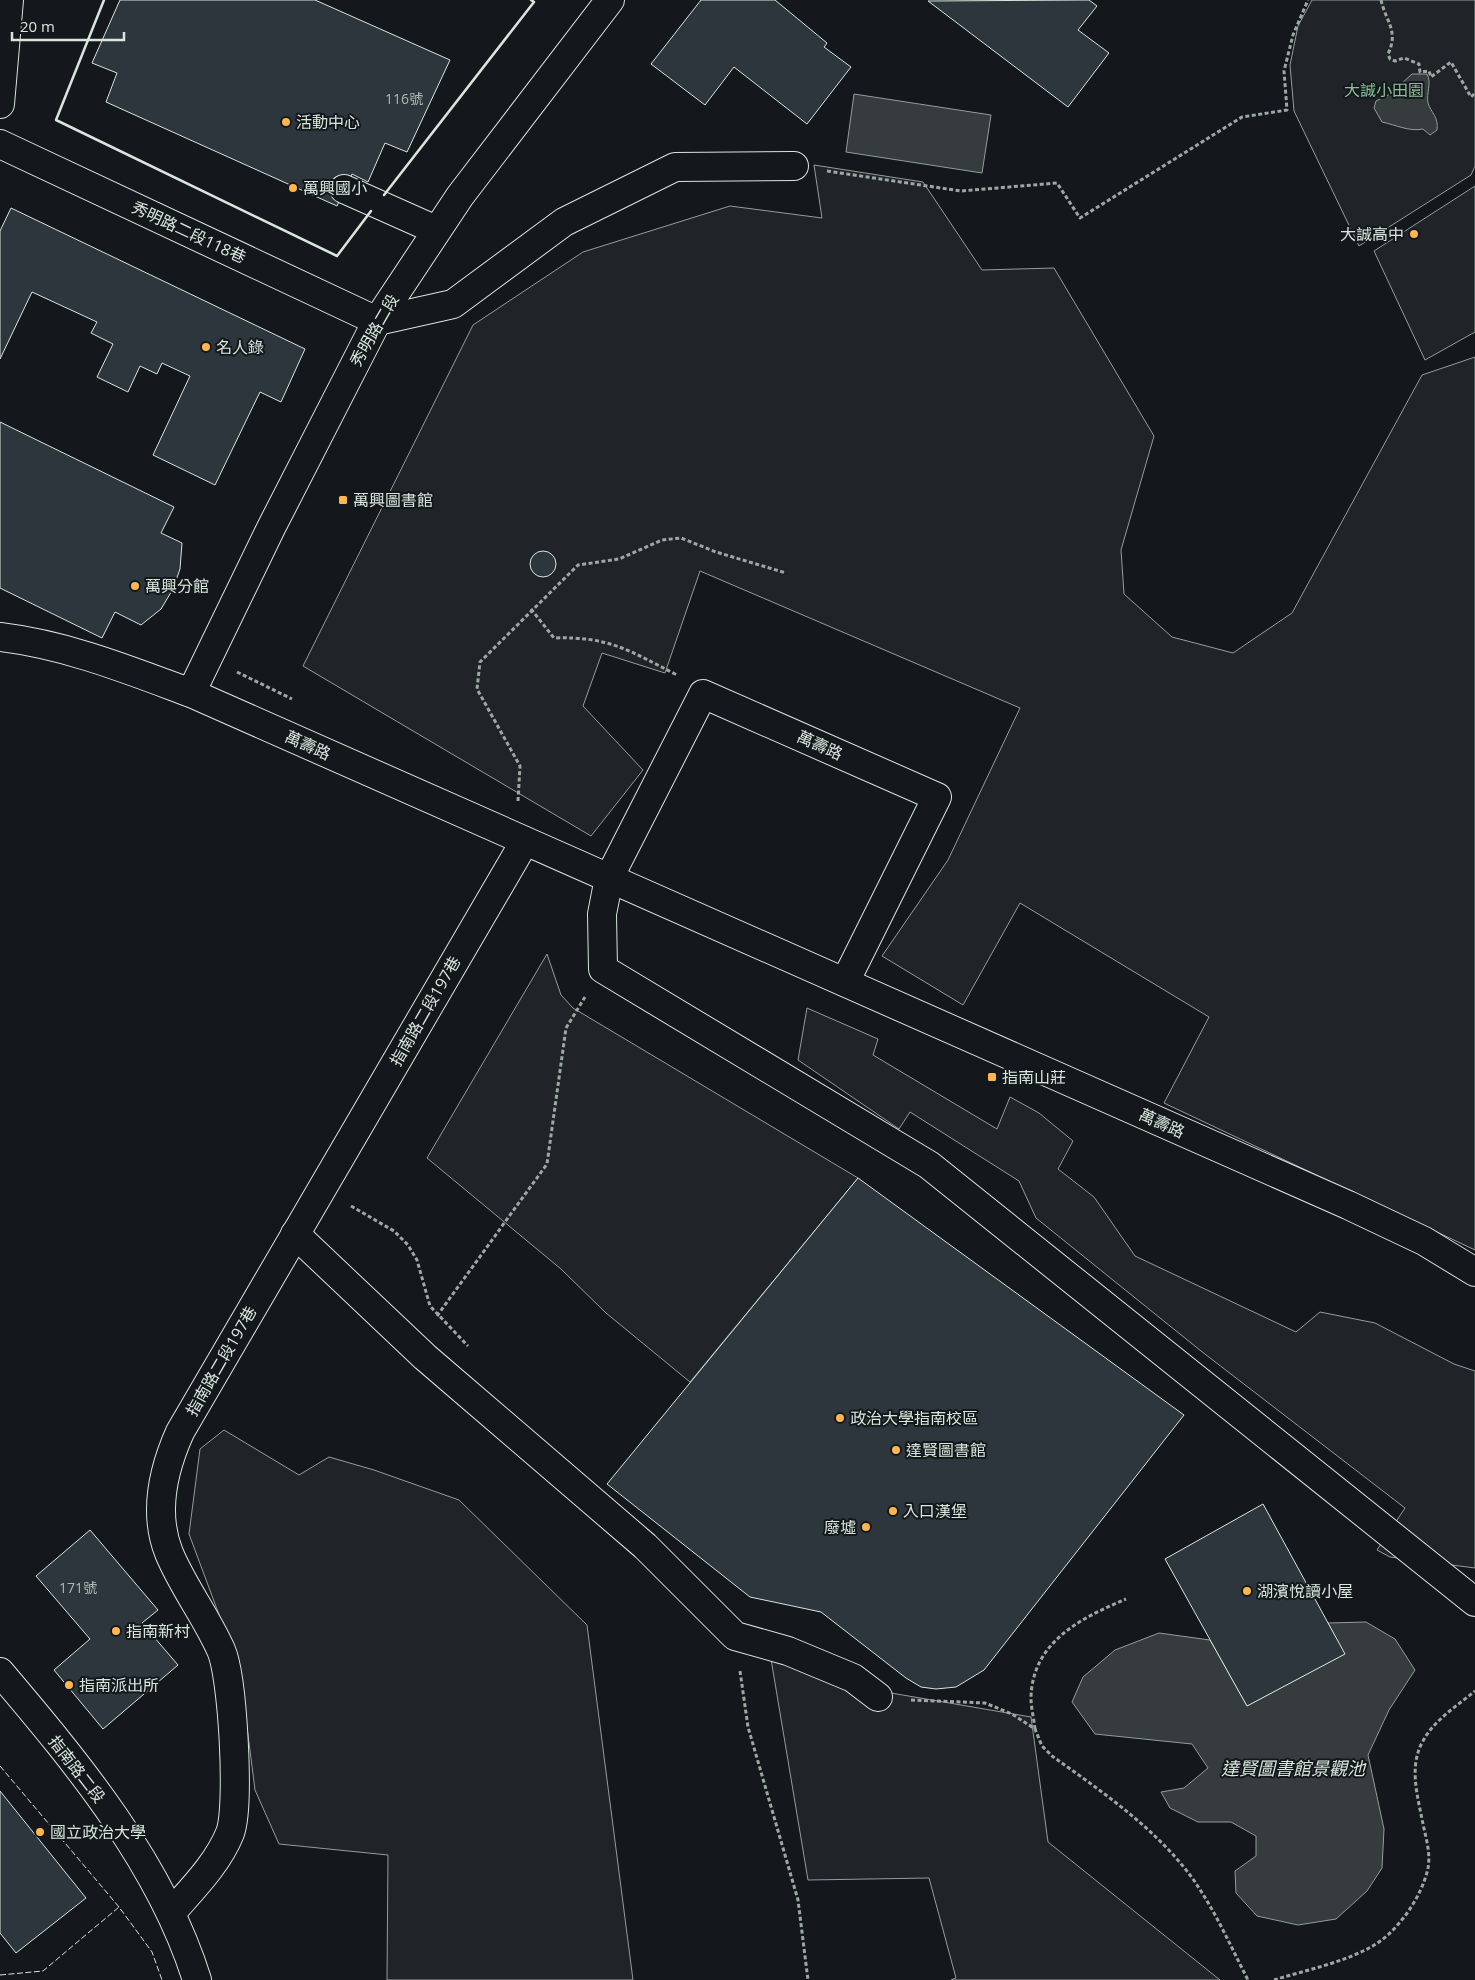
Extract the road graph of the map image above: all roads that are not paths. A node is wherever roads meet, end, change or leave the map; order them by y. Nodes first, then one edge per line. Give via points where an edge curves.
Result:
1 (9, 0) edge
2 (610, 0) edge
3 (0, 104) edge
4 (0, 144) edge
5 (794, 166) road end
6 (344, 189) dead end
7 (436, 230) junction
8 (377, 321) junction
9 (0, 637) edge
10 (191, 693) junction
11 (513, 836) junction
12 (609, 878) junction
13 (845, 982) junction
14 (295, 1234) junction
15 (1475, 1272) edge
16 (1475, 1602) edge
17 (0, 1672) edge
18 (878, 1697) road end
19 (172, 1912) junction
20 (197, 1980) edge

1 - 3 street
2 - 7 street, 秀明路二段
4 - 8 street, 秀明路二段118巷
5 - 8 street via 675,167 564,222 453,304
6 - 7 street
7 - 8 street, 秀明路二段
8 - 10 street, 秀明路二段
9 - 10 street, 萬壽路 via 107,661
10 - 11 street, 萬壽路
11 - 12 street, 萬壽路
11 - 14 street, 指南路二段197巷
12 - 13 street, 萬壽路
12 - 13 street, 萬壽路 via 703,694 937,797
12 - 16 street via 602,914 603,969 929,1165
13 - 15 street, 萬壽路 via 1348,1205 1424,1241
14 - 18 street via 425,1357 645,1546 735,1636 788,1651 853,1678
14 - 19 street, 指南路二段197巷 via 180,1432 167,1461 161,1489 162,1524 169,1553 222,1652 228,1679 236,1793 231,1831 222,1850
17 - 19 street, 指南路二段 via 127,1834
19 - 20 street, 指南路二段

